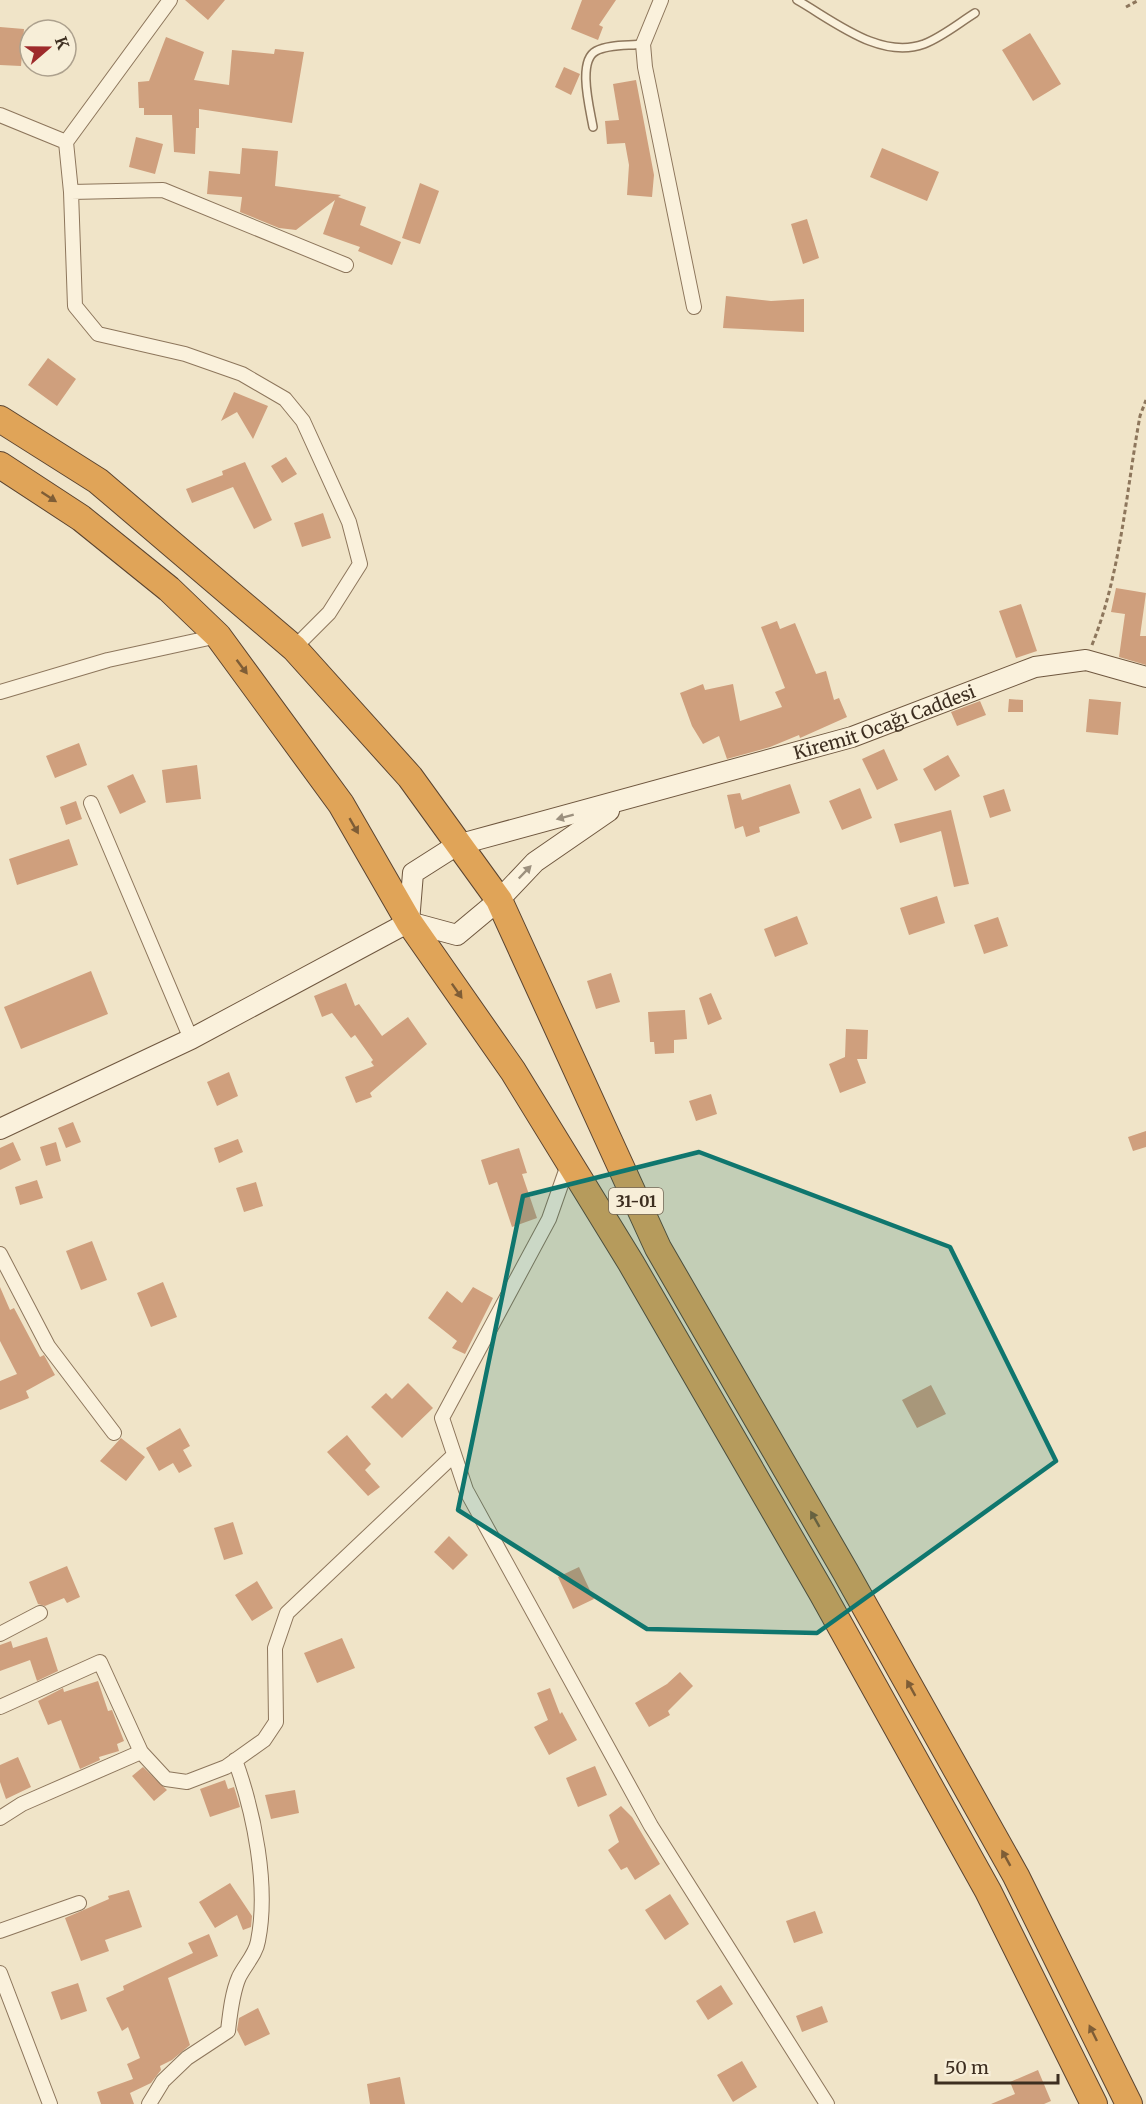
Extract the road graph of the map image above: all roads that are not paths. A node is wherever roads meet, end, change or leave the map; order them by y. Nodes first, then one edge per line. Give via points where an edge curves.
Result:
1 (170, 0) edge
2 (661, 0) edge
3 (798, 0) edge
4 (975, 13) dead end
5 (643, 44) junction
6 (0, 115) edge
7 (592, 127) dead end
8 (66, 142) junction
9 (71, 192) junction
10 (346, 265) dead end
11 (694, 307) dead end
12 (0, 419) edge
13 (0, 465) edge
14 (218, 636) junction
15 (294, 648) junction
16 (1146, 676) edge
17 (0, 692) edge
18 (91, 802) dead end
19 (622, 802) junction
20 (457, 845) junction
21 (499, 900) junction
22 (409, 922) junction
23 (191, 1039) junction
24 (0, 1129) edge
25 (569, 1162) junction
26 (0, 1254) edge
27 (114, 1433) dead end
28 (454, 1455) junction
29 (40, 1613) dead end
30 (0, 1634) edge
31 (0, 1707) edge
32 (141, 1752) junction
33 (236, 1760) junction
34 (0, 1818) edge
35 (80, 1903) dead end
36 (0, 1931) edge
37 (0, 1973) edge
38 (50, 2104) edge
39 (149, 2104) edge
40 (827, 2104) edge
41 (1094, 2104) edge
42 (1129, 2104) edge

1 - 8 street
2 - 5 street
3 - 4 lane via 876,44 897,48 925,43
5 - 7 lane via 600,49 588,58
5 - 11 street
6 - 8 street
8 - 9 street
9 - 10 street via 163,190
9 - 15 street via 75,306 98,334 185,354 242,374 285,399 303,421 349,522 360,564 329,613
12 - 15 highway, 31-01 via 98,481
13 -> 14 highway, 31-01 via 81,518 169,589
14 - 17 street via 108,660
14 -> 22 highway, 31-01 via 340,804
15 - 20 highway, 31-01 via 410,777
16 - 19 street, Kiremit Ocağı Caddesi via 1086,660 1035,667 852,737
18 - 23 street
19 -> 20 street, Kiremit Ocağı Caddesi
21 -> 19 street via 536,862
20 - 21 highway, 31-01
20 - 22 street, Kiremit Ocağı Caddesi via 413,873
21 - 22 street via 457,935
42 -> 21 highway, 31-01 via 1016,1876 658,1248
22 - 23 street
22 -> 25 highway, 31-01 via 513,1071
23 - 24 street
25 - 28 street via 549,1219 442,1418
25 - 41 highway, 31-01 via 822,1593 982,1880
26 - 27 street via 48,1346
28 - 33 street via 287,1613 275,1648 276,1722 264,1740
28 - 40 street via 465,1490 651,1826
29 - 30 street
31 - 32 street via 100,1662
32 - 33 street via 166,1779 187,1782
32 - 34 street via 22,1804
33 - 39 street via 248,1796 259,1870 262,1910 258,1944 238,1979 228,2031 187,2058 163,2081
35 - 36 street
37 - 38 street

